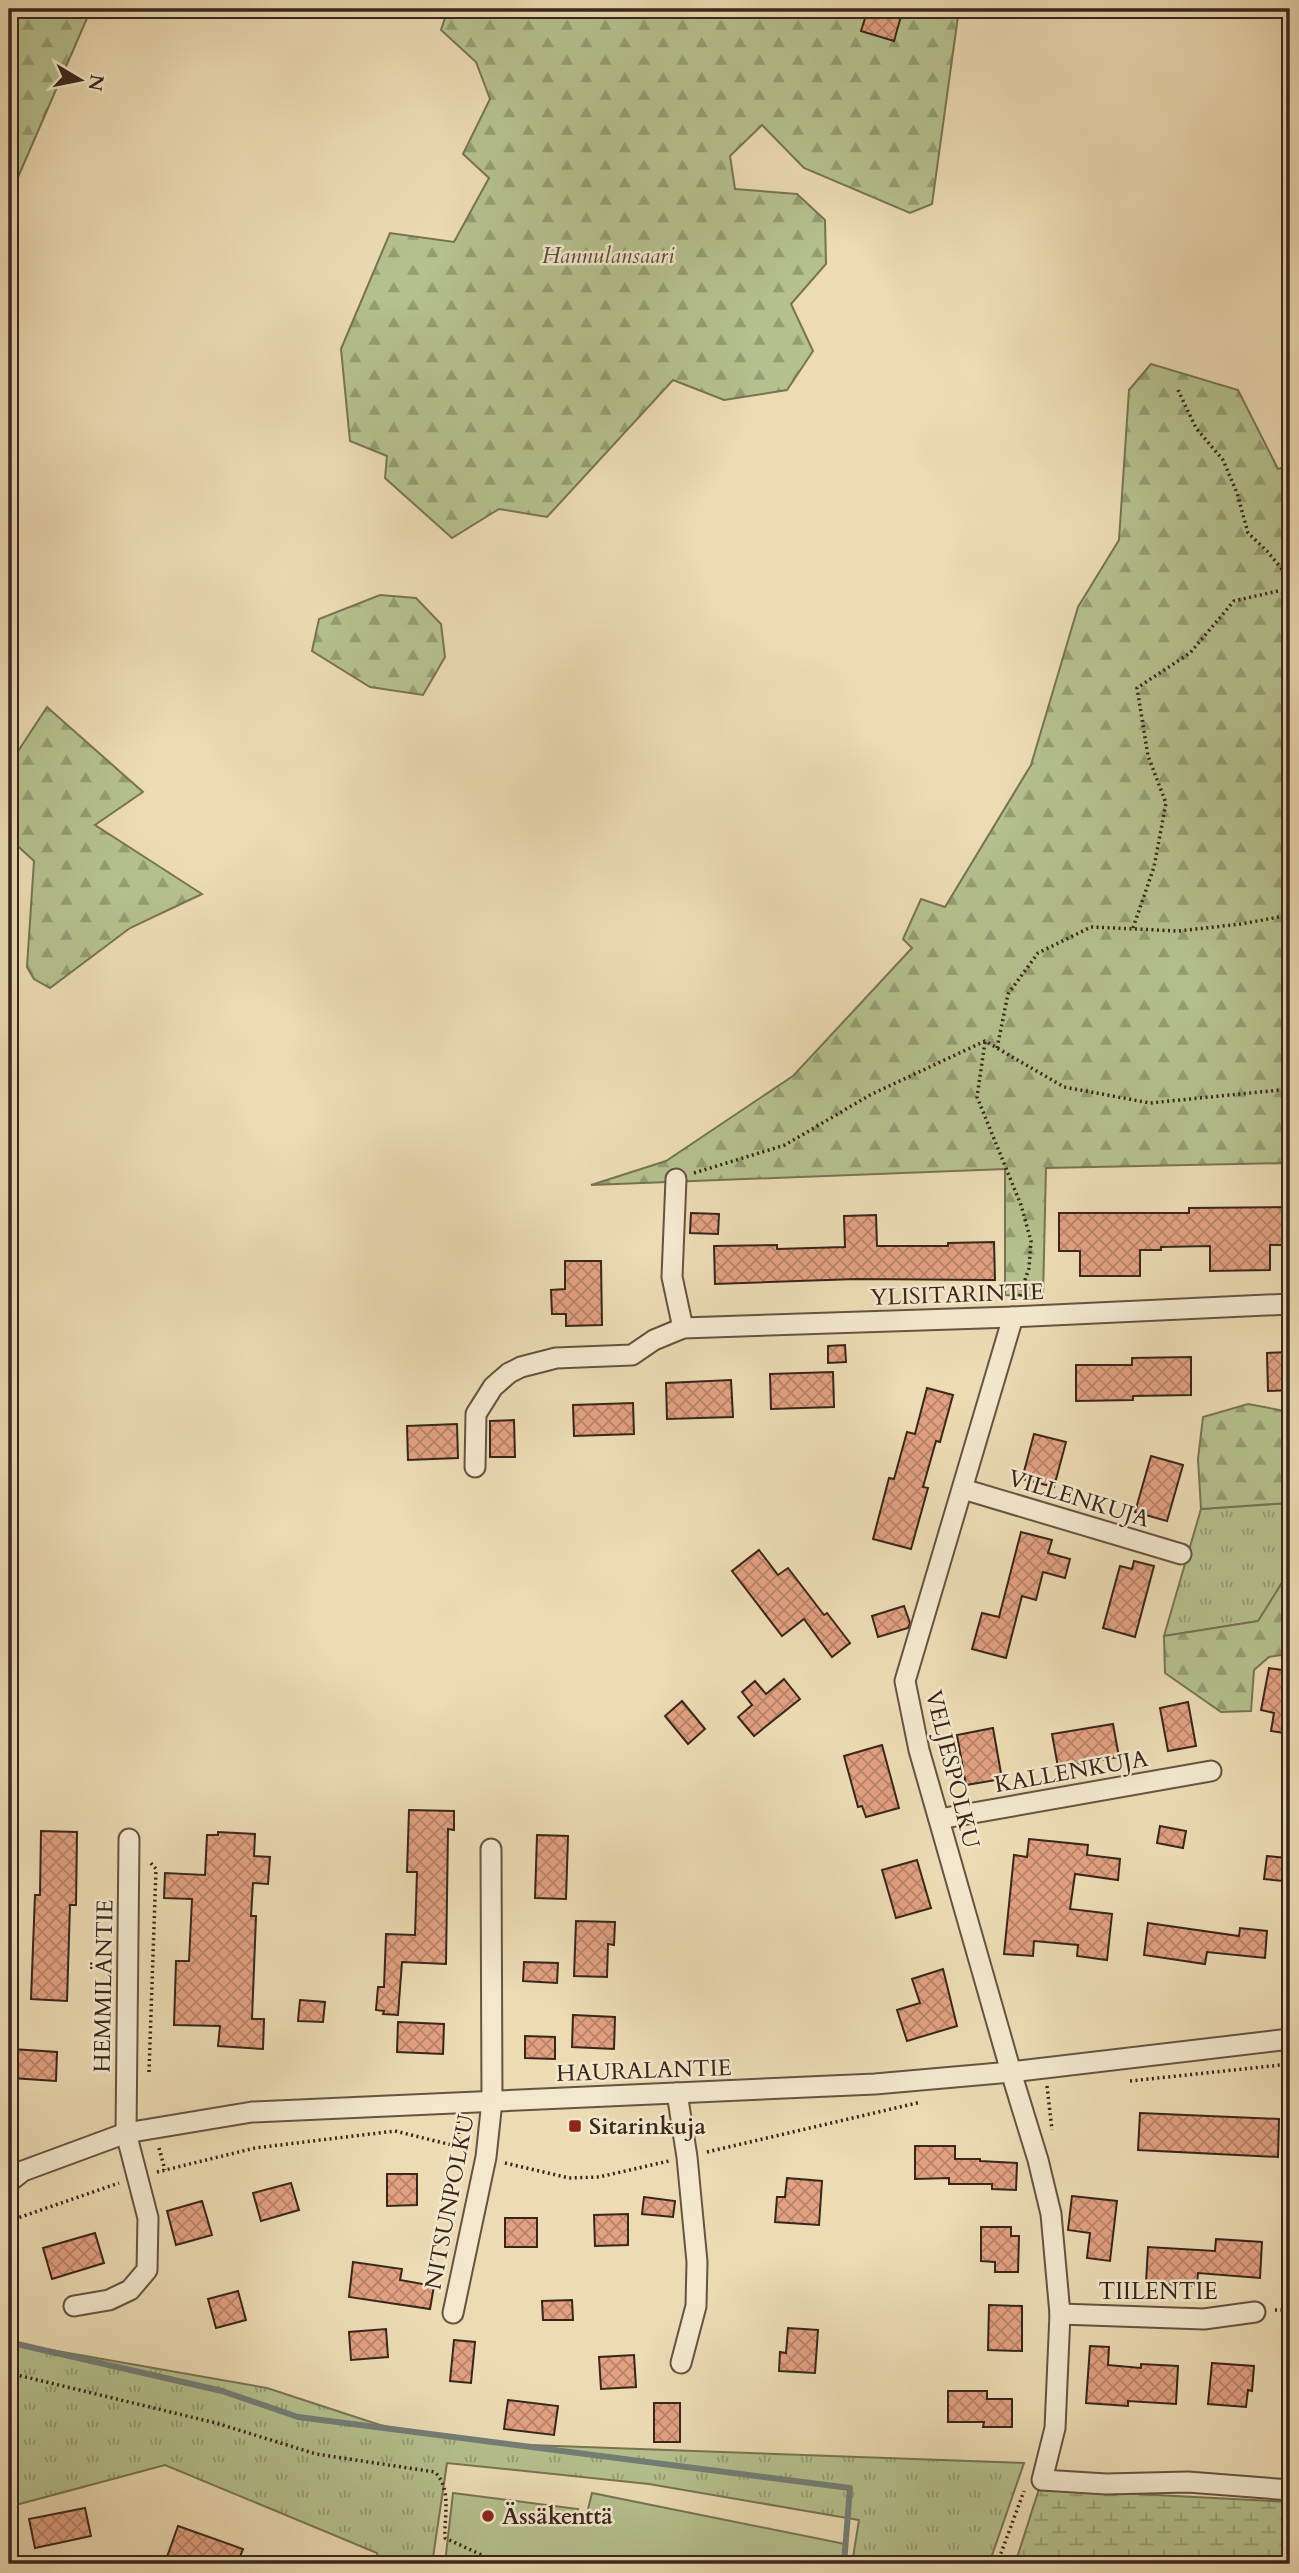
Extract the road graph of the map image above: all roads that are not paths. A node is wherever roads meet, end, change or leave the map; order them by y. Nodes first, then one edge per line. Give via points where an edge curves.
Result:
1 (676, 1179) road end
2 (1290, 1304) edge
3 (1013, 1317) junction
4 (683, 1328) junction
5 (475, 1467) dead end
6 (963, 1489) junction
7 (1181, 1554) dead end
8 (1211, 1771) dead end
9 (939, 1819) junction
10 (129, 1839) road end
11 (491, 1850) dead end
12 (1290, 2039) edge
13 (1011, 2072) junction
14 (677, 2093) junction
15 (492, 2101) junction
16 (126, 2133) junction
17 (9, 2182) edge
18 (74, 2306) dead end
19 (1255, 2312) dead end
20 (453, 2313) dead end
21 (1060, 2314) junction
22 (681, 2363) dead end
23 (1290, 2490) edge

1 - 4 street via 672,1277
2 - 3 street, YLISITARINTIE
3 - 4 street, YLISITARINTIE
3 - 6 street, VELJESPOLKU
4 - 5 street, YLISITARINTIE via 632,1355 556,1357 509,1373 493,1387 477,1415
6 - 7 street, VILLENKUJA
6 - 9 street, VELJESPOLKU via 905,1681
8 - 9 street, KALLENKUJA
9 - 13 street, VELJESPOLKU
10 - 16 street, HEMMILÄNTIE
11 - 15 street
12 - 13 street, HAURALANTIE
13 - 14 street, HAURALANTIE
13 - 21 street, VELJESPOLKU via 1051,2214
14 - 15 street, HAURALANTIE
14 - 22 street via 696,2262 696,2306
15 - 16 street, HAURALANTIE via 252,2112
15 - 20 street, NITSUNPOLKU via 486,2157
16 - 17 street, HAURALANTIE via 23,2171
16 - 18 street, HEMMILÄNTIE via 148,2218 147,2270 130,2290 109,2300
19 - 21 street, TIILENTIE via 1205,2319
21 - 23 street, VELJESPOLKU via 1055,2428 1042,2480 1188,2482

